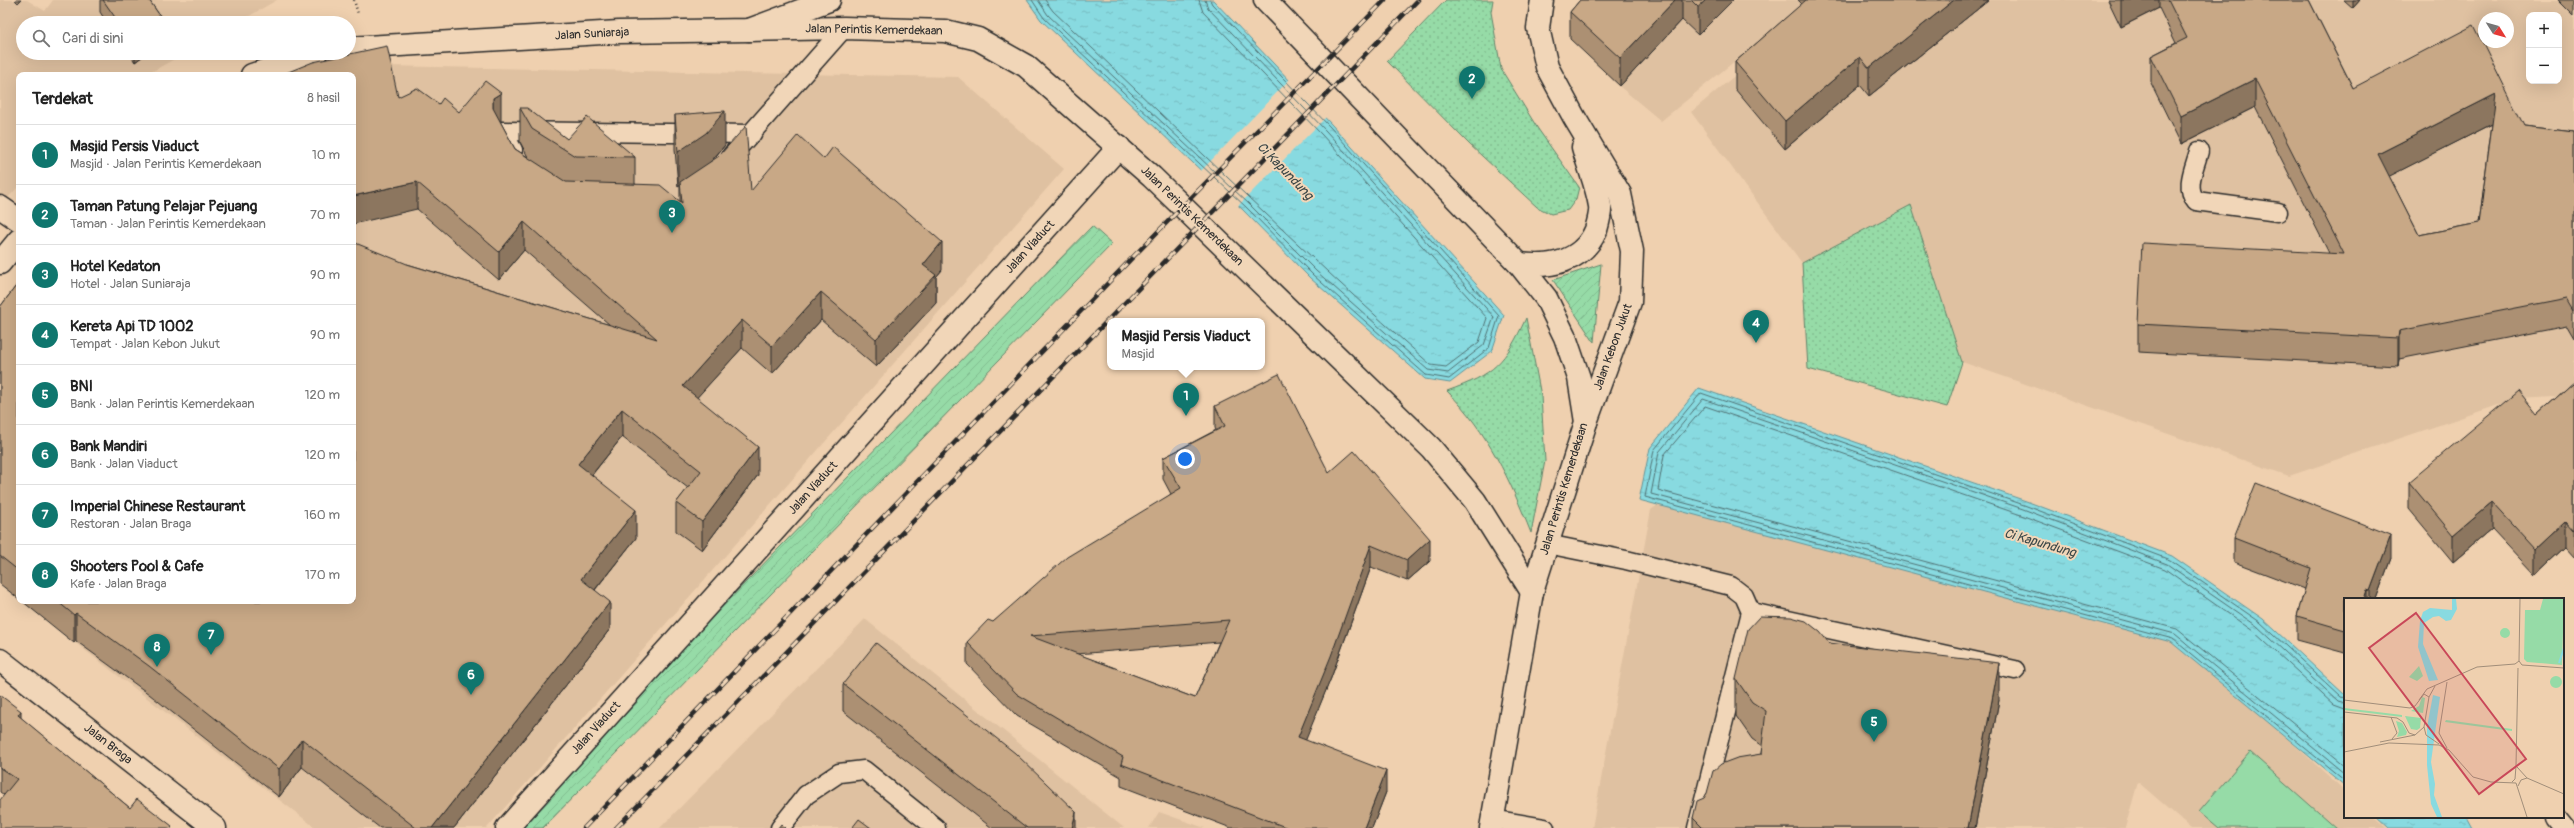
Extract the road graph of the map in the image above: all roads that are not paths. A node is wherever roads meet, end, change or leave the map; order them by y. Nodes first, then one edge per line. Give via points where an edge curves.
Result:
1 (829, 0) edge
2 (1265, 0) edge
3 (1542, 0) edge
4 (844, 28) junction
5 (749, 30) junction
6 (356, 48) edge
7 (296, 60) edge
8 (261, 72) edge
9 (1574, 117) junction
10 (752, 134) junction
11 (1119, 147) junction
12 (2198, 151) dead end
13 (520, 164) edge
14 (719, 169) edge
15 (0, 207) edge
16 (2278, 212) dead end
17 (16, 218) edge
18 (16, 244) edge
19 (0, 263) edge
20 (1519, 264) junction
21 (1586, 422) junction
22 (1547, 544) junction
23 (1532, 592) junction
24 (1751, 612) junction
25 (0, 660) edge
26 (2015, 670) dead end
27 (2558, 818) edge
28 (1491, 824) edge
29 (215, 828) edge
30 (507, 828) edge
31 (780, 828) edge
32 (936, 828) edge
33 (1545, 828) edge
34 (1697, 828) edge
35 (2566, 828) edge

1 - 5 main road, Jalan Suniaraja
2 - 20 main road, Jalan Perintis Kemerdekaan
3 - 9 main road, Jalan Kebon Jukut via 1538,28 1547,67
4 - 5 main road, Jalan Perintis Kemerdekaan
4 - 10 lane
4 - 11 main road, Jalan Perintis Kemerdekaan via 945,31 978,39 1026,66
5 - 6 main road, Jalan Suniaraja via 619,32
7 - 8 main road
9 - 20 main road, Jalan Kebon Jukut via 1600,207 1599,222 1589,242 1572,258 1550,265
9 - 21 main road, Jalan Kebon Jukut via 1620,194 1632,251 1630,302
10 - 13 lane via 502,131
10 - 14 lane
11 - 23 main road, Jalan Perintis Kemerdekaan via 1431,448 1475,501
11 - 30 main road, Jalan Viaduct
12 - 16 lane via 2190,186 2190,195 2196,201
15 - 17 main road
18 - 19 main road
20 - 21 main road, Jalan Perintis Kemerdekaan via 1546,298 1565,337 1579,378
21 - 22 main road, Jalan Perintis Kemerdekaan
22 - 23 main road, Jalan Perintis Kemerdekaan
22 - 24 lane via 1731,586 1744,596
23 - 28 main road, Jalan Perintis Kemerdekaan
24 - 26 lane
24 - 34 lane
25 - 29 main road, Jalan Braga
27 - 35 lane
28 - 33 lane
31 - 32 lane via 806,795 840,773 864,770

